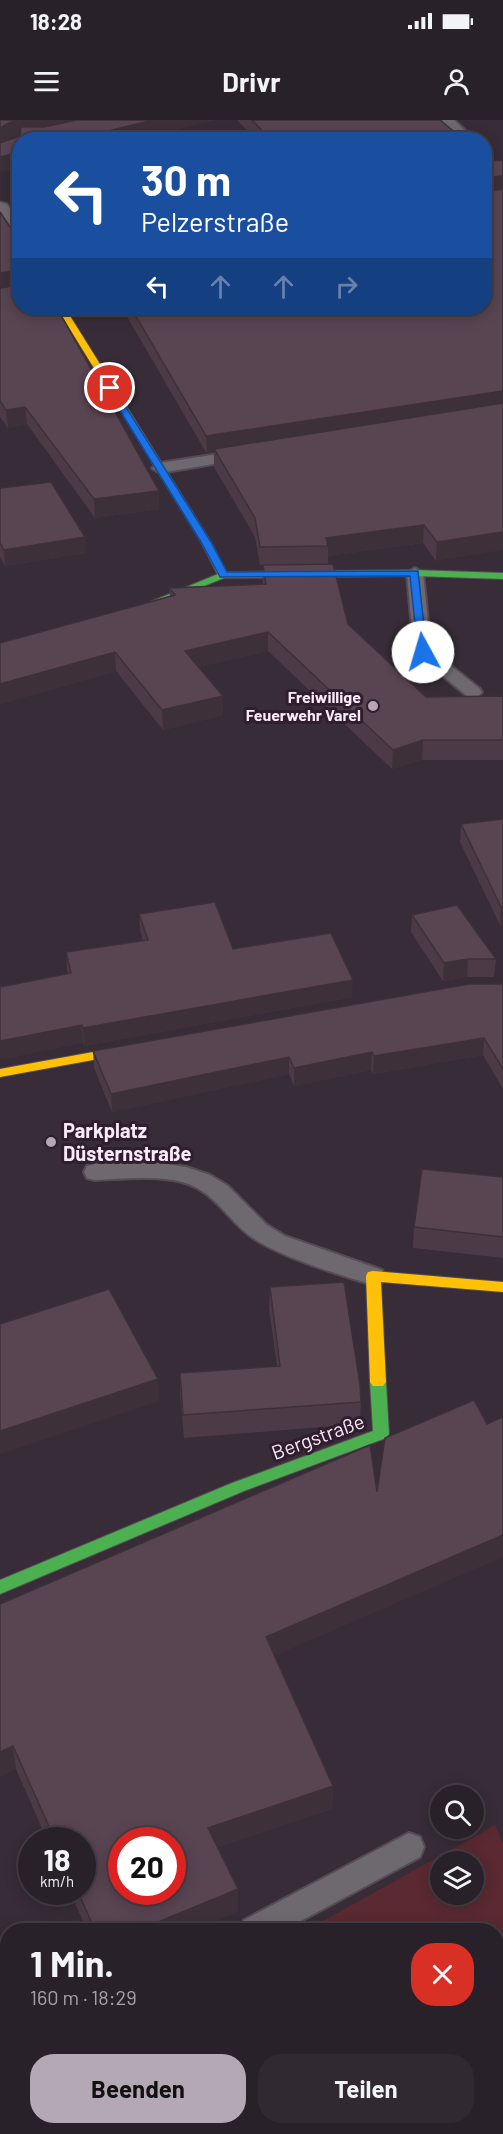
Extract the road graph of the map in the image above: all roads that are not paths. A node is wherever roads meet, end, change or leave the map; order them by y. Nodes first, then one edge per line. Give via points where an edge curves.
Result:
1 (447, 120) edge
2 (460, 132) edge
3 (0, 208) edge
4 (12, 226) edge
5 (65, 315) edge
6 (265, 452) edge
7 (160, 468) junction
8 (415, 573) junction
9 (223, 575) junction
10 (503, 576) edge
11 (138, 607) edge
12 (473, 692) dead end
13 (152, 1045) edge
14 (0, 1073) edge
15 (95, 1172) dead end
16 (373, 1276) junction
17 (503, 1287) edge
18 (0, 1587) edge
19 (409, 1847) dead end
20 (268, 1923) edge

1 - 2 lane
3 - 4 street
5 - 7 street
6 - 7 lane
7 - 9 street
8 - 9 street
8 - 10 street
8 - 12 lane via 423,652
9 - 11 street
13 - 14 street
15 - 16 lane via 159,1171 186,1175 220,1192 259,1231 277,1242
16 - 17 street
16 - 18 street, Bergstraße via 381,1434 238,1487
19 - 20 lane

